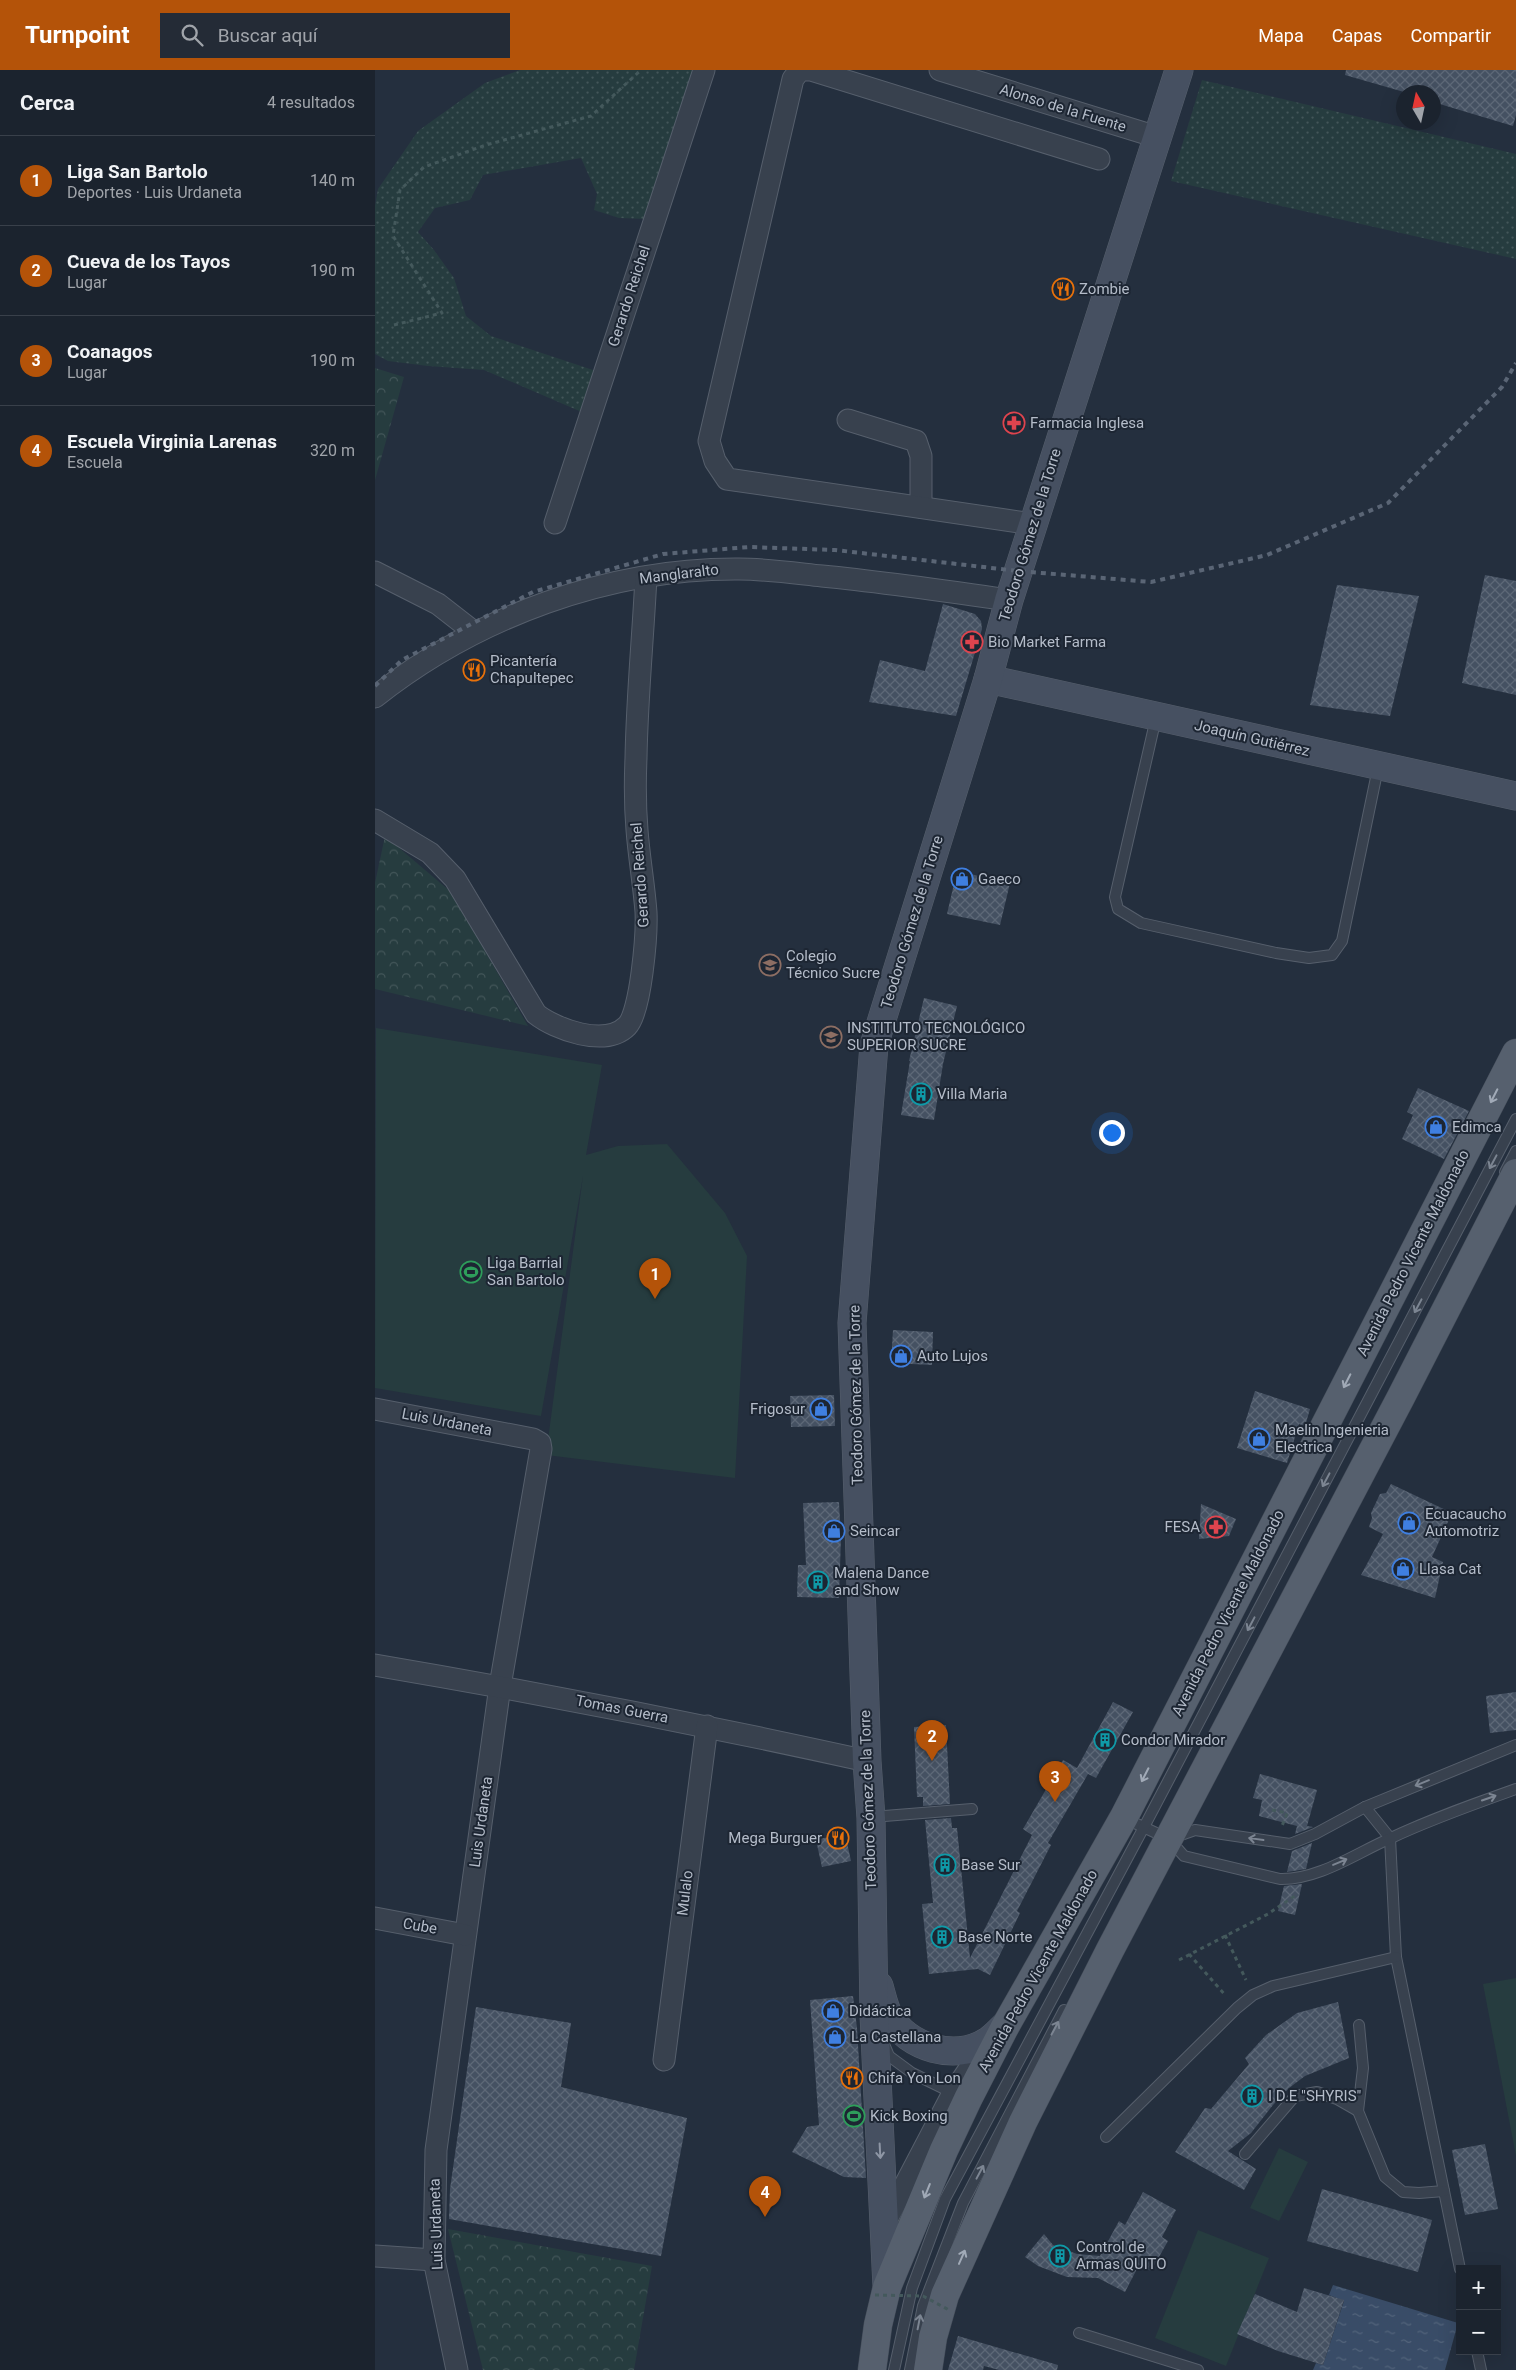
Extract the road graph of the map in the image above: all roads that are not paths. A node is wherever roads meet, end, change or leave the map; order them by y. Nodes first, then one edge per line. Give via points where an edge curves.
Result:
1 (704, 70) edge
2 (940, 70) edge
3 (1179, 70) edge
4 (1157, 137) junction
5 (1099, 159) dead end
6 (848, 420) dead end
7 (921, 507) junction
8 (555, 523) dead end
9 (1033, 524) junction
10 (375, 572) edge
11 (646, 577) junction
12 (1009, 600) junction
13 (474, 632) junction
14 (988, 679) junction
15 (375, 697) edge
16 (1156, 716) junction
17 (1379, 767) junction
18 (1516, 796) edge
19 (375, 820) edge
20 (1516, 1053) edge
21 (1516, 1119) edge
22 (1516, 1150) edge
23 (1516, 1173) edge
24 (1484, 1212) dead end
25 (375, 1409) edge
26 (375, 1665) edge
27 (500, 1686) junction
28 (707, 1726) junction
29 (1516, 1745) edge
30 (867, 1761) junction
31 (1516, 1789) edge
32 (1365, 1807) junction
33 (972, 1809) dead end
34 (871, 1818) junction
35 (1134, 1822) junction
36 (1160, 1835) junction
37 (1390, 1838) junction
38 (375, 1918) edge
39 (465, 1934) junction
40 (1396, 1957) junction
41 (873, 1958) junction
42 (1070, 1999) dead end
43 (874, 2015) junction
44 (1359, 2025) dead end
45 (997, 2033) junction
46 (664, 2060) dead end
47 (953, 2093) junction
48 (1000, 2097) junction
49 (1015, 2104) junction
50 (1358, 2111) junction
51 (1106, 2137) dead end
52 (1245, 2154) dead end
53 (1444, 2191) junction
54 (884, 2225) junction
55 (375, 2256) edge
56 (434, 2260) junction
57 (1459, 2265) edge
58 (881, 2291) junction
59 (1079, 2333) dead end
60 (1478, 2355) edge
61 (457, 2370) edge
62 (872, 2370) edge
63 (894, 2370) edge
64 (910, 2370) edge
65 (927, 2370) edge
66 (1198, 2370) edge
67 (1481, 2370) edge

1 - 8 street, Gerardo Reichel
2 - 4 street, Alonso de la Fuente
3 - 4 street, Teodoro Gómez de la Torre
4 - 9 street, Teodoro Gómez de la Torre
5 - 7 street via 811,70 800,70 793,79 709,441 715,461 727,478
6 - 7 street via 916,441 921,456
7 - 9 street
9 - 12 street, Teodoro Gómez de la Torre
10 - 13 street via 438,604
11 - 12 street, Manglaralto via 701,570 760,570 890,583
11 - 13 street, Manglaralto via 543,604
11 - 19 street, Gerardo Reichel via 636,758 637,828 646,914 639,988 633,1016 627,1026 609,1035 585,1034 557,1028 536,1014 455,879 430,853
12 - 14 street, Teodoro Gómez de la Torre
13 - 15 street, Manglaralto via 407,672
14 - 16 street, Joaquín Gutiérrez
14 - 30 street, Teodoro Gómez de la Torre via 874,1045 852,1323
16 - 17 street, Joaquín Gutiérrez
16 - 17 lane via 1115,897 1118,909 1141,923 1276,953 1309,958 1332,955 1342,941
17 - 18 street, Joaquín Gutiérrez
20 -> 35 main road, Avenida Pedro Vicente Maldonado
21 -> 35 lane
22 - 24 lane
23 - 36 main road
25 - 27 street, Luis Urdaneta via 533,1439 540,1443
26 - 27 street, Tomas Guerra
27 - 28 street, Tomas Guerra
27 - 39 street, Luis Urdaneta
28 - 30 street, Tomas Guerra
28 - 46 street, Mulalo
29 -> 32 lane
30 - 34 street, Teodoro Gómez de la Torre
37 -> 31 lane
32 -> 36 lane via 1290,1844 1195,1830
32 - 37 lane
33 - 34 lane
34 - 41 street, Teodoro Gómez de la Torre
35 - 36 lane
35 - 45 main road, Avenida Pedro Vicente Maldonado
35 - 48 lane
36 -> 37 lane via 1184,1856 1281,1880 1294,1880 1341,1862
65 -> 36 main road via 945,2294 1019,2130 1110,1950
37 - 40 lane
38 - 39 street, Cube
39 - 56 street, Luis Urdaneta via 436,2150
40 - 51 lane via 1273,1986 1253,1994
40 - 53 lane
41 - 43 street, Teodoro Gómez de la Torre
41 - 45 street, Teodoro Gómez de la Torre via 889,2015 903,2033 922,2045 944,2051 967,2050
49 -> 42 lane
43 - 47 lane via 889,2056 911,2073
43 -> 54 street, Teodoro Gómez de la Torre
44 - 50 lane via 1363,2068
45 - 47 street
45 -> 58 main road, Avenida Pedro Vicente Maldonado
47 - 54 street
48 - 49 lane
48 - 63 lane via 945,2199 911,2288
64 -> 49 lane via 923,2306 963,2203
50 - 52 lane via 1337,2098 1317,2092 1295,2096
50 - 53 lane via 1385,2177 1403,2192
53 - 57 lane
54 - 58 street, Teodoro Gómez de la Torre
55 - 56 street
56 - 61 street, Luis Urdaneta
58 - 62 main road, Avenida Pedro Vicente Maldonado
59 - 66 lane
60 - 67 lane

